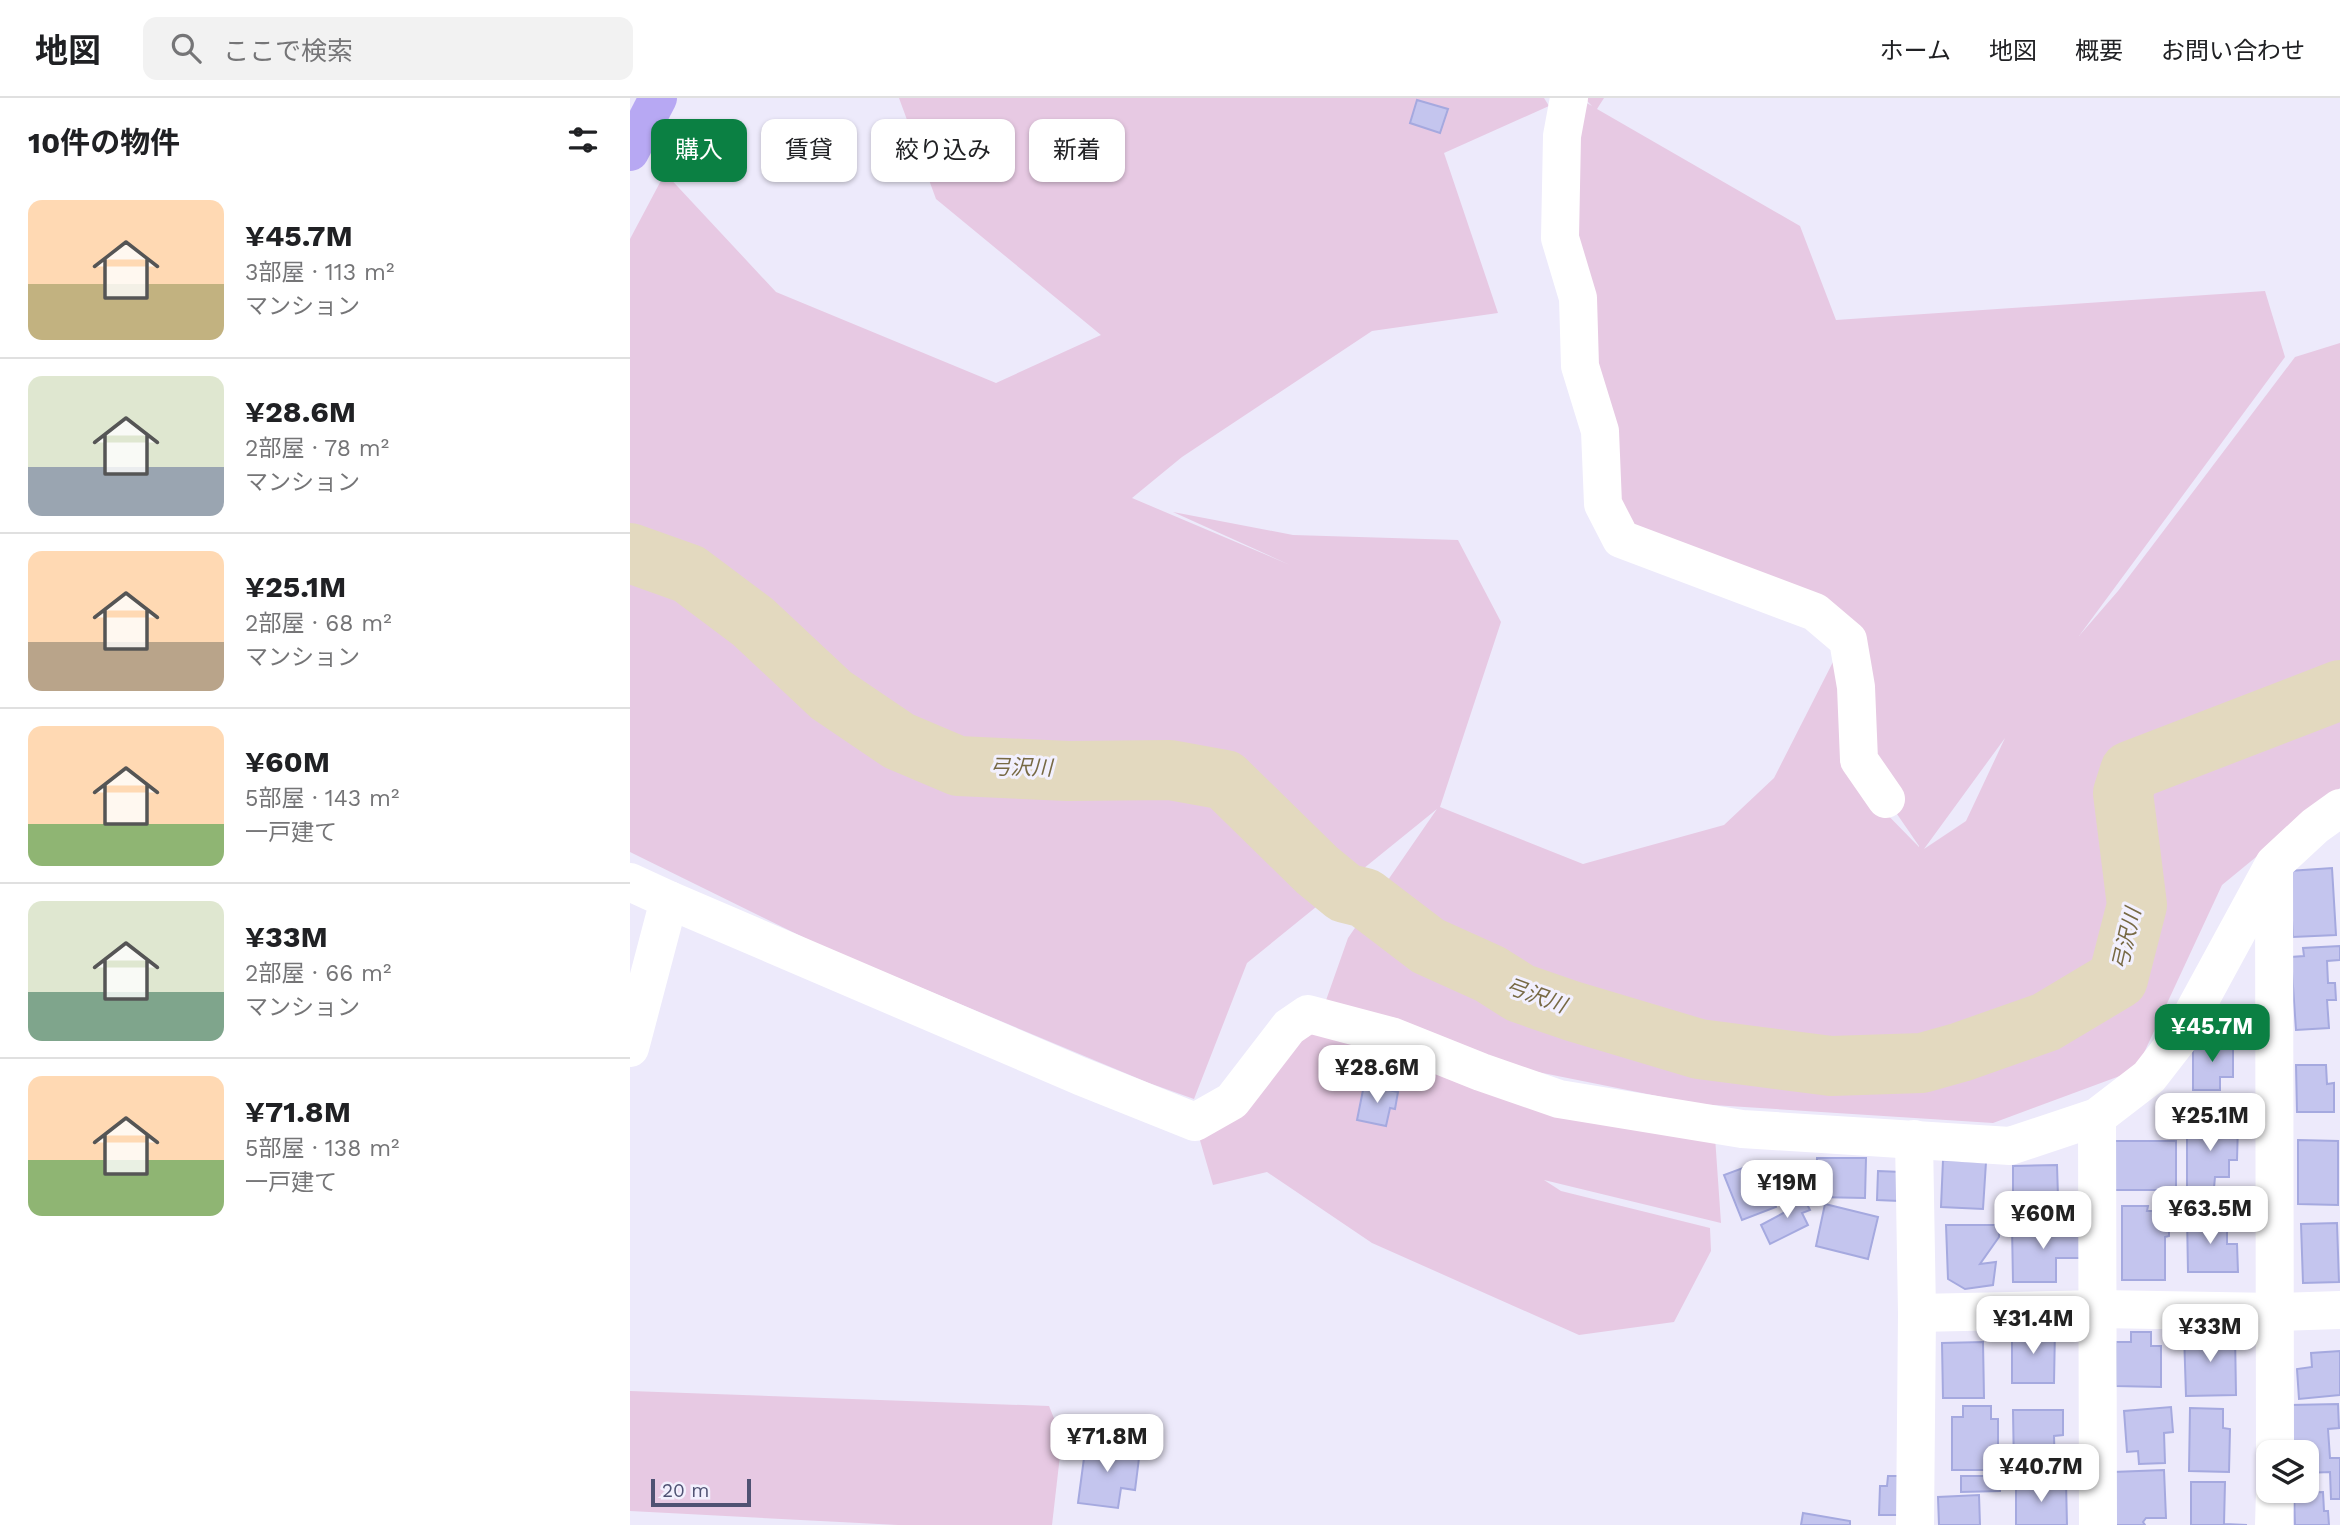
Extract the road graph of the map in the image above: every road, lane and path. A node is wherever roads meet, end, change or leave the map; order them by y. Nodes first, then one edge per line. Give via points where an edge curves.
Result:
1 (658, 98) edge
2 (1569, 98) edge
3 (630, 152) edge
4 (1886, 799) dead end
5 (2340, 808) edge
6 (2274, 864) junction
7 (630, 881) edge
8 (669, 900) junction
9 (630, 1048) edge
10 (2097, 1117) junction
11 (1914, 1139) junction
12 (2099, 1309) junction
13 (2340, 1310) edge
14 (2276, 1312) junction
15 (1917, 1313) junction
16 (2275, 1440) edge
17 (2275, 1503) edge
18 (1915, 1525) edge
19 (2098, 1525) edge
20 (2274, 1525) edge

1 - 3 main road
2 - 4 street via 1562,136 1560,238 1578,298 1580,366 1600,431 1603,504 1621,539 1815,612 1848,640 1860,760
5 - 6 street
6 - 10 street via 2180,1037 2149,1077
6 - 14 street
7 - 8 street
8 - 9 street
8 - 11 street via 1195,1122 1231,1101 1289,1027 1308,1014 1391,1036 1559,1099 1742,1129
10 - 11 street via 2010,1146
10 - 12 street
11 - 15 street
12 - 14 street
12 - 15 street
12 - 19 street
13 - 14 street
14 - 16 street
15 - 18 street
17 - 20 street

